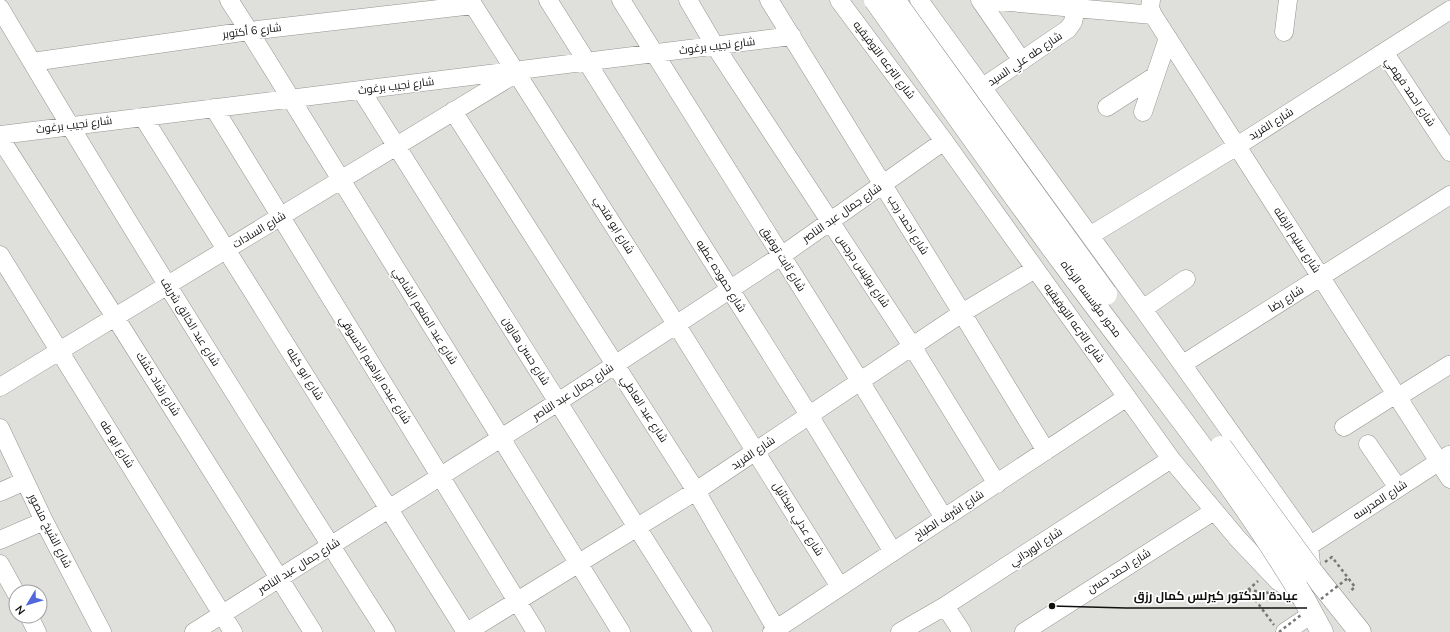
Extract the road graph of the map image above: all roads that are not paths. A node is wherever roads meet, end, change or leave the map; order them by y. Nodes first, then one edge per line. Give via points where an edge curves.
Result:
1 (228, 0) edge
2 (548, 0) edge
3 (621, 0) edge
4 (688, 0) edge
5 (769, 0) edge
6 (838, 0) edge
7 (875, 0) edge
8 (894, 0) edge
9 (919, 0) edge
10 (980, 0) edge
11 (987, 0) edge
12 (1288, 0) edge
13 (472, 3) edge
14 (0, 8) edge
15 (1076, 8) junction
16 (1152, 8) edge
17 (1450, 10) edge
18 (249, 31) junction
19 (1284, 32) dead end
20 (792, 36) junction
21 (1168, 38) junction
22 (715, 46) junction
23 (1384, 52) junction
24 (654, 54) junction
25 (1022, 61) junction
26 (32, 62) junction
27 (586, 62) junction
28 (517, 72) junction
29 (1155, 76) junction
30 (983, 87) junction
31 (361, 90) junction
32 (290, 99) junction
33 (1107, 107) dead end
34 (214, 108) junction
35 (453, 111) junction
36 (1143, 112) dead end
37 (143, 117) junction
38 (69, 126) junction
39 (0, 135) edge
40 (0, 138) edge
41 (944, 141) junction
42 (396, 146) junction
43 (1237, 146) junction
44 (1450, 152) edge
45 (341, 180) junction
46 (882, 185) junction
47 (1450, 195) edge
48 (281, 216) junction
49 (830, 222) junction
50 (1091, 236) junction
51 (226, 250) junction
52 (0, 256) edge
53 (781, 256) junction
54 (1035, 269) junction
55 (1321, 277) junction
56 (1186, 279) dead end
57 (166, 286) junction
58 (730, 289) junction
59 (1143, 309) junction
60 (962, 313) junction
61 (115, 317) junction
62 (676, 324) junction
63 (912, 346) junction
64 (59, 351) junction
65 (615, 364) junction
66 (1183, 364) junction
67 (1449, 365) dead end
68 (860, 381) junction
69 (0, 387) edge
70 (1397, 396) junction
71 (1127, 397) junction
72 (558, 402) junction
73 (809, 415) junction
74 (1344, 427) dead end
75 (2, 437) edge
76 (501, 439) junction
77 (1368, 444) dead end
78 (755, 451) junction
79 (1046, 451) junction
80 (1445, 458) edge
81 (1171, 459) junction
82 (441, 477) junction
83 (1450, 479) edge
84 (25, 481) junction
85 (996, 484) junction
86 (1398, 488) junction
87 (696, 491) junction
88 (0, 492) edge
89 (389, 509) junction
90 (1214, 510) junction
91 (944, 518) junction
92 (44, 521) junction
93 (638, 527) junction
94 (0, 540) edge
95 (331, 546) junction
96 (1309, 546) junction
97 (893, 552) junction
98 (578, 563) junction
99 (0, 564) edge
100 (1312, 572) junction
101 (279, 578) junction
102 (11, 584) edge
103 (840, 587) junction
104 (517, 601) junction
105 (945, 606) junction
106 (222, 614) junction
107 (1313, 615) edge
108 (774, 631) edge
109 (102, 632) edge
110 (194, 632) edge
111 (233, 632) edge
112 (313, 632) edge
113 (386, 632) edge
114 (467, 632) edge
115 (536, 632) edge
116 (621, 632) edge
117 (703, 632) edge
118 (900, 632) edge
119 (962, 632) edge
120 (1024, 632) edge
121 (1285, 632) edge
122 (1360, 632) edge

1 - 18 street, شارع عبد المنعم الشامي
2 - 27 street, شارع حموده عطيه
3 - 24 street, شارع ثابت توفيق
4 - 22 street, شارع بوليس جرجس
5 - 20 street, شارع احمد رجب
6 - 41 street, شارع الترعه التوفيقيه
7 - 107 main road, محور مؤسسه الزكاه, bridge via 1064,264 1238,496
8 - 100 main road, محور مؤسسه الزكاه, bridge via 1077,256
9 - 30 street
10 - 25 street
11 - 15 street
12 - 19 street
13 - 18 street, شارع 6 أكتوبر
13 - 28 street, شارع ابو فتحي
14 - 26 street, شارع عبد الخالق شريف
15 - 16 street
15 - 25 street, شارع طه علي السيد via 1073,22 1068,29
16 - 21 street, شارع سليم الزقله
17 - 23 street, شارع الفريد
18 - 26 street, شارع 6 أكتوبر
18 - 32 street, شارع عبد المنعم الشامي
20 - 22 street, شارع نجيب برغوث
20 - 46 street, شارع احمد رجب
21 - 29 street
21 - 43 street, شارع سليم الزقله
22 - 24 street, شارع نجيب برغوث
22 - 49 street, شارع بوليس جرجس
23 - 43 street, شارع الفريد
23 - 44 street, شارع احمد فهمي
24 - 27 street, شارع نجيب برغوث
24 - 53 street, شارع ثابت توفيق
25 - 30 street, شارع طه علي السيد
26 - 38 street, شارع عبد الخالق شريف
27 - 28 street, شارع نجيب برغوث
27 - 58 street, شارع حموده عطيه
28 - 31 street, شارع نجيب برغوث
28 - 35 street, شارع السادات
28 - 62 street, شارع ابو فتحي
29 - 33 street
29 - 36 street
30 - 50 street
31 - 32 street, شارع نجيب برغوث
31 - 42 street, شارع حسن هارون
32 - 34 street, شارع نجيب برغوث
32 - 45 street, شارع عبد المنعم الشامي
34 - 37 street, شارع نجيب برغوث
34 - 48 street, شارع عبده ابراهيم الدسوقي
35 - 42 street, شارع السادات
35 - 65 street, شارع عبد العاطي
37 - 38 street, شارع نجيب برغوث
37 - 51 street, شارع ابو كيله
38 - 39 street, شارع نجيب برغوث
38 - 57 street, شارع عبد الخالق شريف
40 - 61 street, شارع رشاد كشك
41 - 46 street, شارع جمال عبد الناصر
41 - 54 street, شارع الترعه التوفيقيه
42 - 45 street, شارع السادات
42 - 72 street, شارع حسن هارون
43 - 50 street, شارع الفريد
43 - 55 street, شارع سليم الزقله
45 - 48 street, شارع السادات
45 - 76 street, شارع عبد المنعم الشامي
46 - 49 street, شارع جمال عبد الناصر
46 - 60 street, شارع احمد رجب
47 - 55 street, شارع رضا
48 - 51 street, شارع السادات
48 - 82 street, شارع عبده ابراهيم الدسوقي
49 - 53 street, شارع جمال عبد الناصر
49 - 63 street, شارع بوليس جرجس
50 - 59 street
51 - 57 street, شارع السادات
51 - 89 street, شارع ابو كيله
52 - 64 street, شارع ابو طه
53 - 58 street, شارع جمال عبد الناصر
53 - 68 street, شارع ثابت توفيق
54 - 60 street, شارع الفريد
54 - 71 street, شارع الترعه التوفيقيه
55 - 66 street, شارع رضا
55 - 70 street, شارع سليم الزقله
56 - 59 street
57 - 61 street, شارع السادات
57 - 95 street, شارع عبد الخالق شريف
58 - 62 street, شارع جمال عبد الناصر
58 - 73 street, شارع حموده عطيه
59 - 66 street
60 - 63 street, شارع الفريد
60 - 79 street, شارع احمد رجب
61 - 64 street, شارع السادات
61 - 101 street, شارع رشاد كشك
62 - 65 street, شارع جمال عبد الناصر
62 - 78 street, شارع ابو فتحي
63 - 68 street, شارع الفريد
63 - 85 street, شارع بوليس جرجس
64 - 69 street, شارع السادات
64 - 106 street, شارع ابو طه
65 - 72 street, شارع جمال عبد الناصر
65 - 87 street, شارع عبد العاطي
66 - 96 street
67 - 70 street
68 - 73 street, شارع الفريد
68 - 91 street, شارع ثابت توفيق
70 - 74 street
70 - 80 street, شارع سليم الزقله
71 - 79 street, شارع اشرف الطباخ
71 - 81 street, شارع الترعه التوفيقيه
72 - 76 street, شارع جمال عبد الناصر
72 - 93 street, شارع حسن هارون
73 - 78 street, شارع الفريد
73 - 97 street, شارع حموده عطيه
75 - 84 street, شارع الشيخ منصور
76 - 82 street, شارع جمال عبد الناصر
76 - 98 street, شارع عبد المنعم الشامي
77 - 86 street
78 - 87 street, شارع الفريد
78 - 103 street, شارع عدلي ميخائيل
79 - 85 street, شارع اشرف الطباخ
80 - 83 street, شارع سليم الزقله
80 - 86 street, شارع المدرسه
81 - 90 street, شارع الترعه التوفيقيه
81 - 105 street, شارع الورداني
82 - 89 street, شارع جمال عبد الناصر
82 - 104 street, شارع عبده ابراهيم الدسوقي
84 - 88 street
84 - 92 street, شارع الشيخ منصور
85 - 91 street, شارع اشرف الطباخ
86 - 96 street, شارع المدرسه
87 - 93 street, شارع الفريد
87 - 108 street, شارع عبد العاطي
89 - 95 street, شارع جمال عبد الناصر
89 - 114 street, شارع ابو كيله
90 - 107 street, شارع الترعه التوفيقيه via 1278,581
90 - 120 street, شارع احمد حسن
91 - 97 street, شارع اشرف الطباخ
92 - 94 street
92 - 109 street, شارع الشيخ منصور
93 - 98 street, شارع الفريد
93 - 117 street, شارع حسن هارون
95 - 101 street, شارع جمال عبد الناصر
95 - 113 street, شارع عبد الخالق شريف
96 - 100 street
97 - 103 street, شارع اشرف الطباخ
98 - 104 street, شارع الفريد
98 - 116 street, شارع عبد المنعم الشامي
99 - 102 street
100 - 122 main road
101 - 106 street, شارع جمال عبد الناصر
101 - 112 street, شارع رشاد كشك
103 - 108 street, شارع اشرف الطباخ
104 - 114 street, شارع الفريد
104 - 115 street, شارع عبده ابراهيم الدسوقي
105 - 118 street, شارع الورداني
105 - 119 street
106 - 110 street, شارع جمال عبد الناصر
106 - 111 street, شارع ابو طه
107 - 121 street

